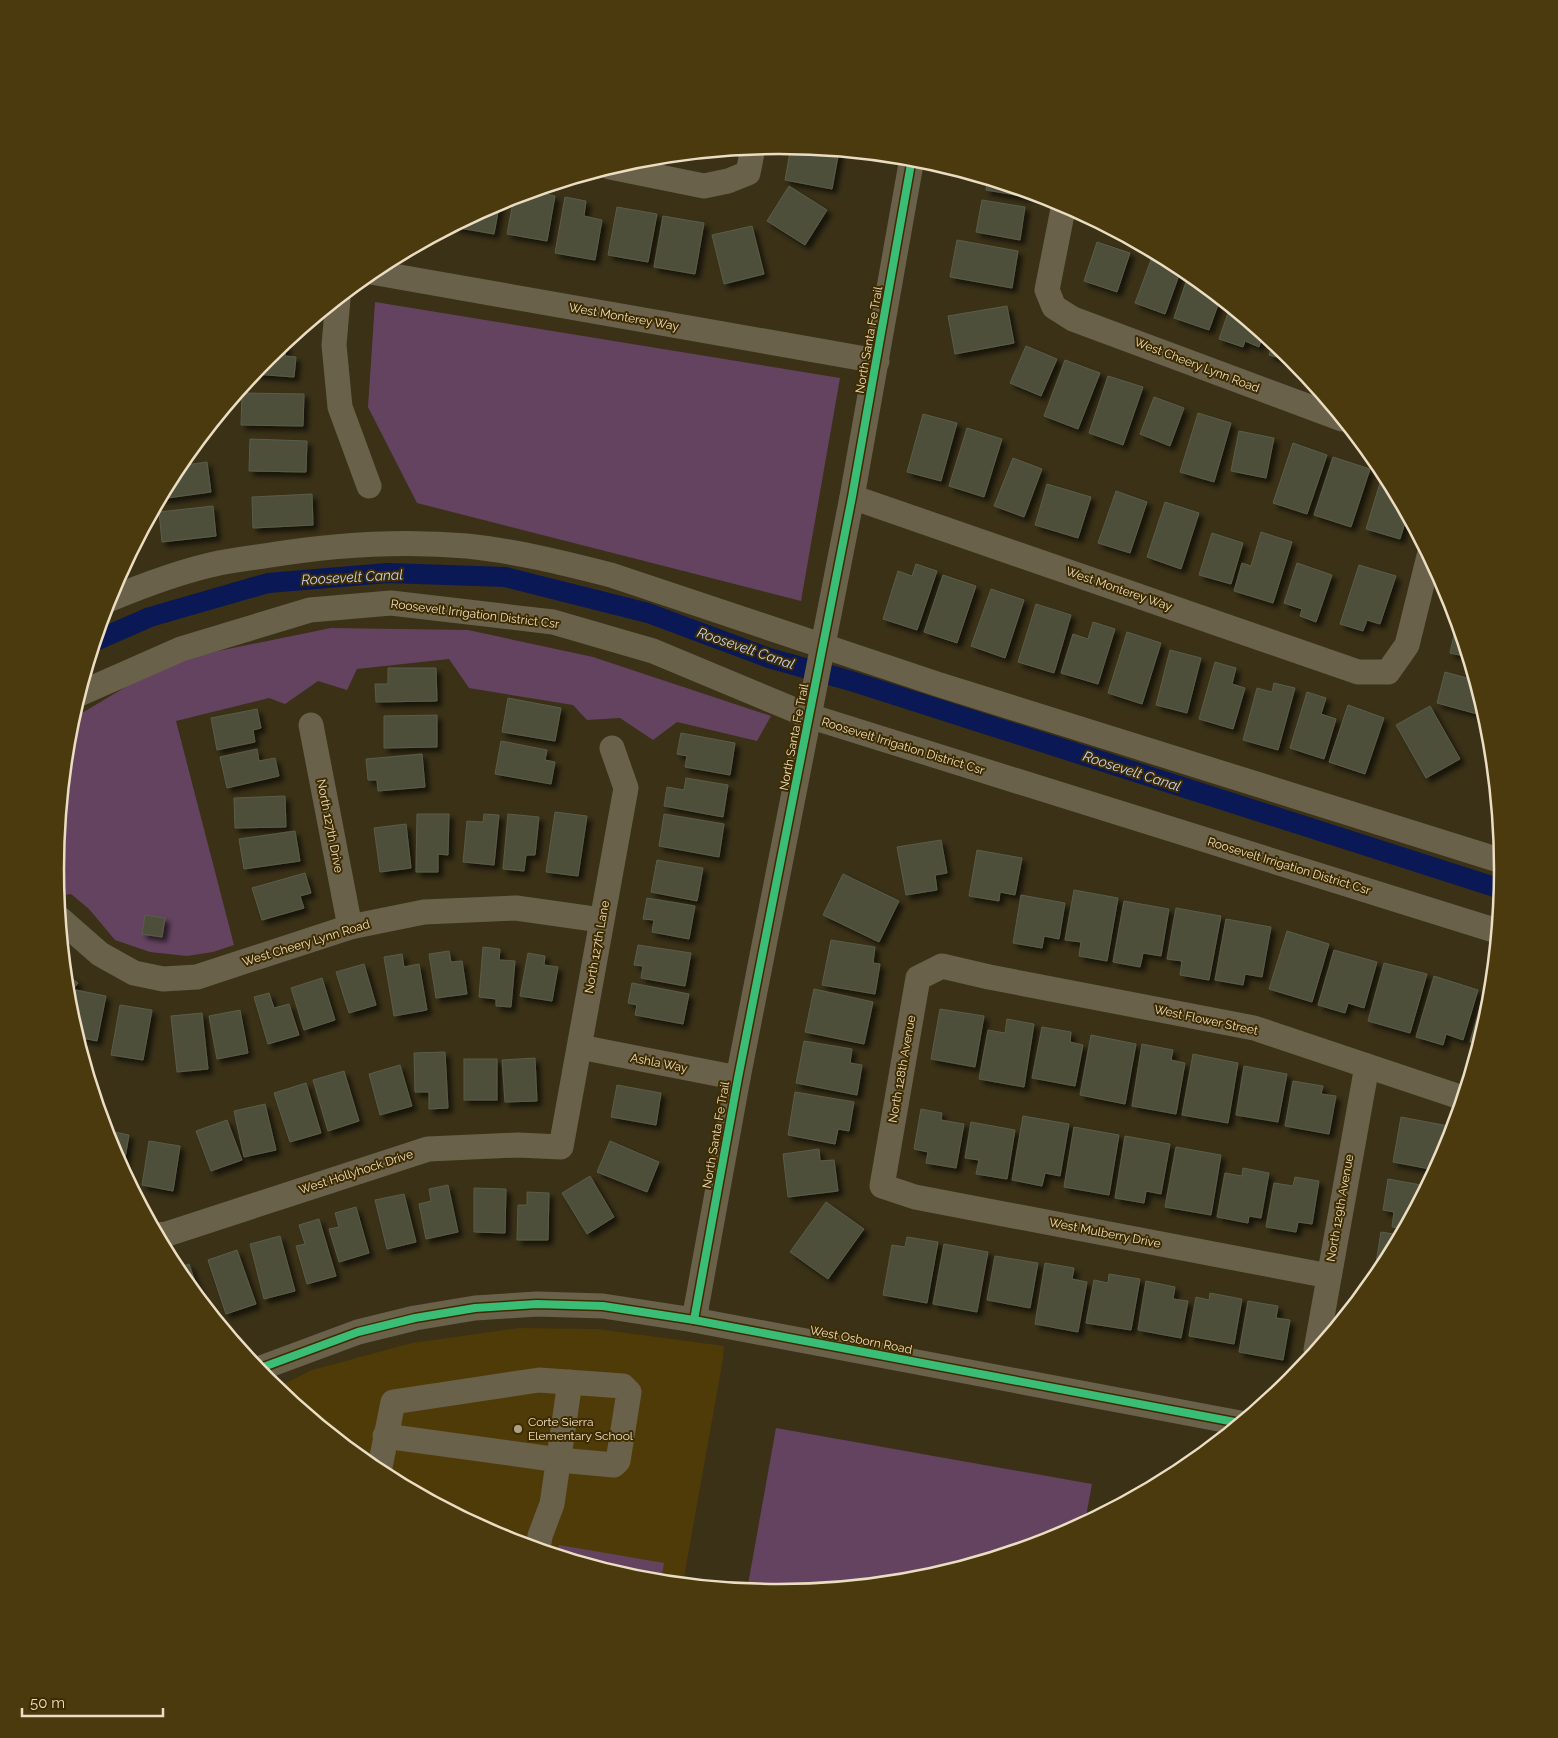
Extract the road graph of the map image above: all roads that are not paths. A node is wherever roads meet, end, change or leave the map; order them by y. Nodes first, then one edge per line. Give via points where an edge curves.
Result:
1 (752, 155) edge
2 (911, 166) edge
3 (626, 170) edge
4 (1062, 212) edge
5 (382, 274) edge
6 (337, 307) edge
7 (877, 361) junction
8 (1331, 415) edge
9 (369, 486) dead end
10 (852, 497) junction
11 (1426, 566) edge
12 (118, 596) edge
13 (822, 651) junction
14 (86, 691) edge
15 (810, 711) junction
16 (311, 725) dead end
17 (612, 748) dead end
18 (1494, 859) edge
19 (601, 920) junction
20 (66, 924) edge
21 (350, 927) junction
22 (1492, 929) edge
23 (942, 966) joint
24 (580, 1047) junction
25 (1367, 1066) junction
26 (738, 1078) junction
27 (1457, 1096) edge
28 (561, 1147) joint
29 (882, 1186) joint
30 (164, 1234) edge
31 (1328, 1276) junction
32 (694, 1320) junction
33 (1318, 1340) edge
34 (265, 1366) edge
35 (570, 1382) junction
36 (1233, 1421) edge
37 (385, 1436) junction
38 (559, 1460) junction
39 (381, 1463) edge
40 (539, 1542) edge

1 - 3 street via 748,173 704,186
2 - 7 street, North Santa Fe Trail
4 - 8 street, West Cheery Lynn Road via 1047,290 1054,307 1074,319
5 - 7 street, West Monterey Way
6 - 9 street via 334,345 340,407
7 - 10 street, North Santa Fe Trail
10 - 11 street, West Monterey Way via 1358,672 1388,672 1407,645
10 - 13 street, North Santa Fe Trail
12 - 13 street via 219,563 309,549 386,544 466,546 564,563 611,575
13 - 15 street, North Santa Fe Trail
13 - 18 street
14 - 15 street, Roosevelt Irrigation District Csr via 181,649 310,610 391,603 553,622 653,651
15 - 22 street, Roosevelt Irrigation District Csr
15 - 26 street, North Santa Fe Trail
16 - 21 street, North 127th Drive
17 - 19 street, North 127th Lane via 626,788
19 - 21 street, West Cheery Lynn Road via 516,908 424,912
19 - 24 street, North 127th Lane
20 - 21 street, West Cheery Lynn Road via 100,954 134,972 163,979 197,977
23 - 25 street, West Flower Street via 1254,1028
23 - 29 street, North 128th Avenue via 918,978
24 - 26 street, Ashla Way
24 - 28 street, North 127th Lane
25 - 27 street, West Flower Street
25 - 31 street, North 129th Avenue
26 - 32 street, North Santa Fe Trail
28 - 30 street, West Hollyhock Drive via 518,1145 428,1149
29 - 31 street, West Mulberry Drive via 915,1197
31 - 33 street, North 129th Avenue
32 - 34 street, West Osborn Road via 603,1306 538,1304 475,1308 358,1332
32 - 36 street, West Osborn Road
35 - 37 street via 539,1380 393,1402
35 - 38 street
35 - 38 street via 623,1386 629,1392 618,1461 614,1465
37 - 38 street
37 - 39 street
38 - 40 street via 552,1504

